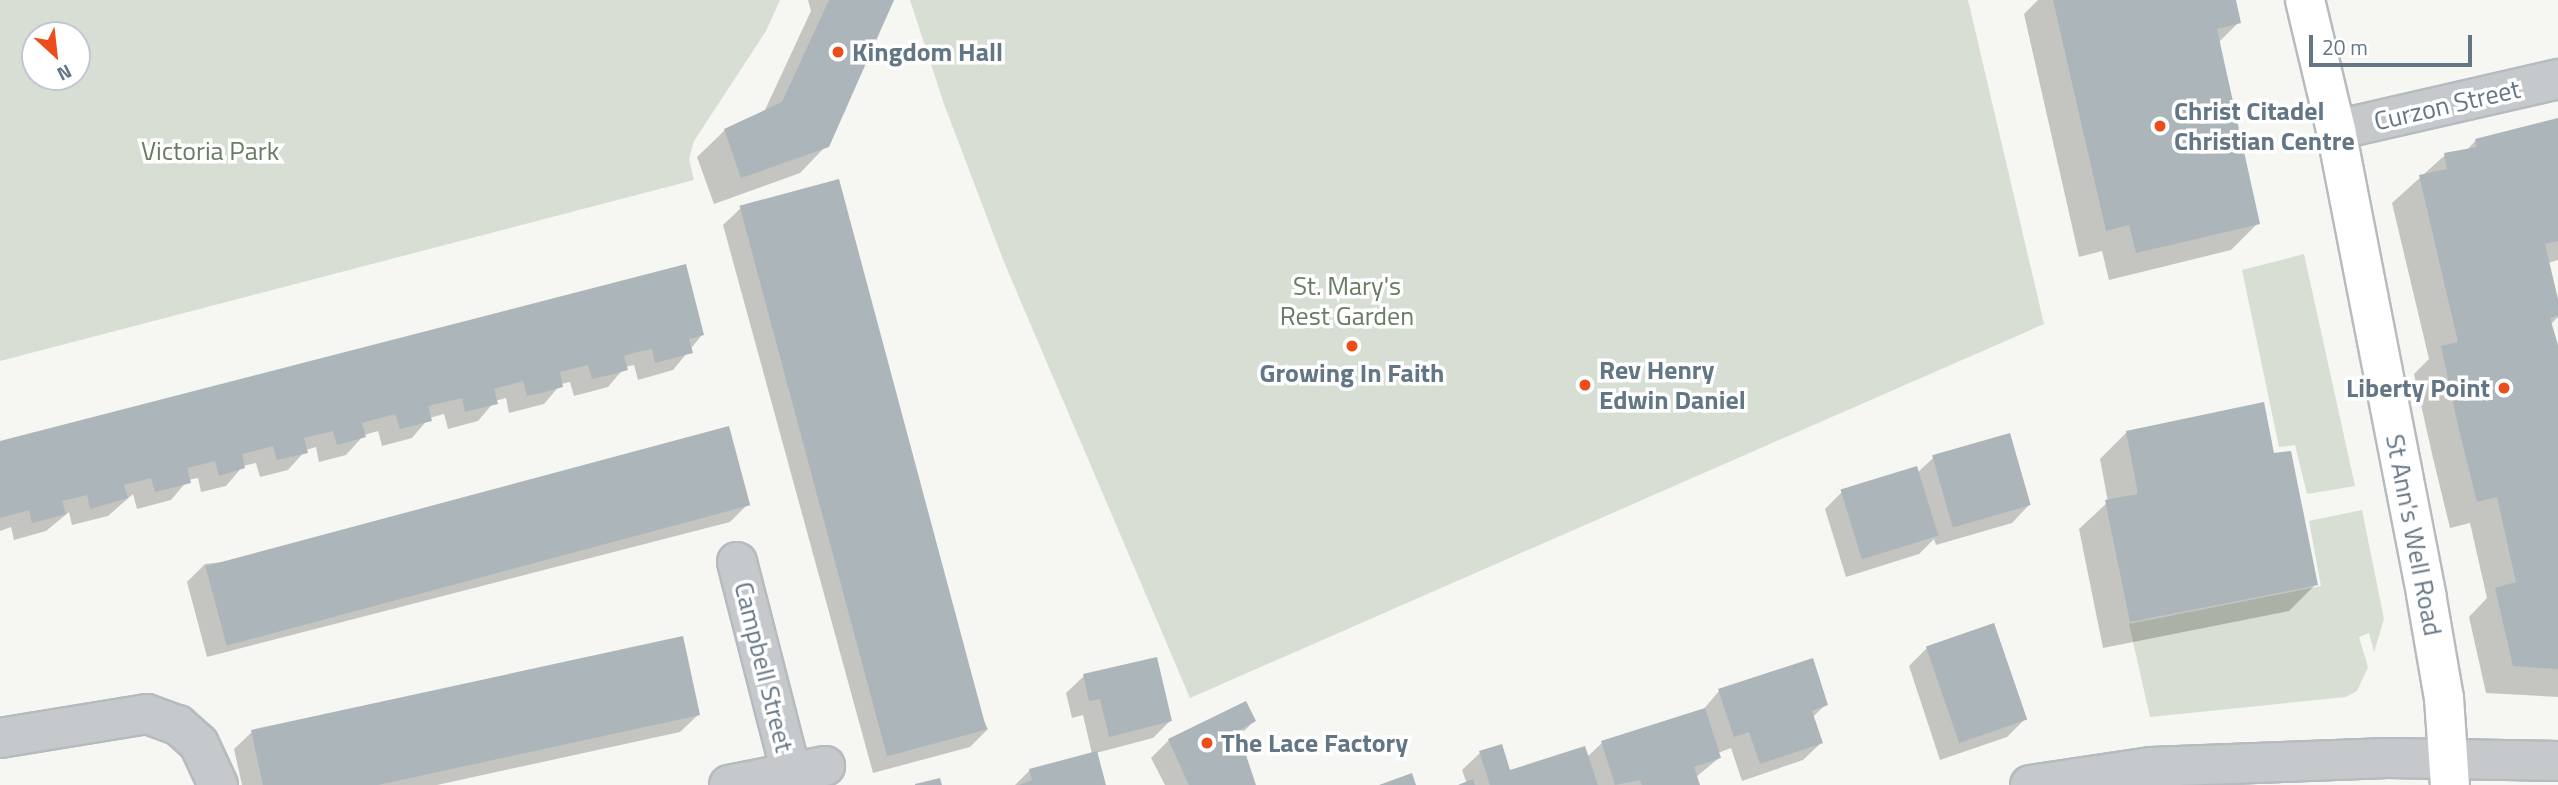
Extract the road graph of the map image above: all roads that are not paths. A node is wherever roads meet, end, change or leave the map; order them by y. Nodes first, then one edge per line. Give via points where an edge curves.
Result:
1 (2305, 0) edge
2 (2558, 79) edge
3 (2336, 130) junction
4 (737, 562) dead end
5 (0, 738) edge
6 (2558, 761) edge
7 (2449, 773) edge
8 (2076, 780) edge
9 (218, 785) edge
10 (729, 785) edge
11 (2030, 785) edge

1 - 3 street, St Ann's Well Road
2 - 3 street, Curzon Street
3 - 7 street, St Ann's Well Road via 2426,594 2444,698
4 - 10 street, Campbell Street via 808,769
5 - 9 street via 147,714 178,725 199,744
6 - 7 street
7 - 8 street via 2151,767
8 - 11 street

